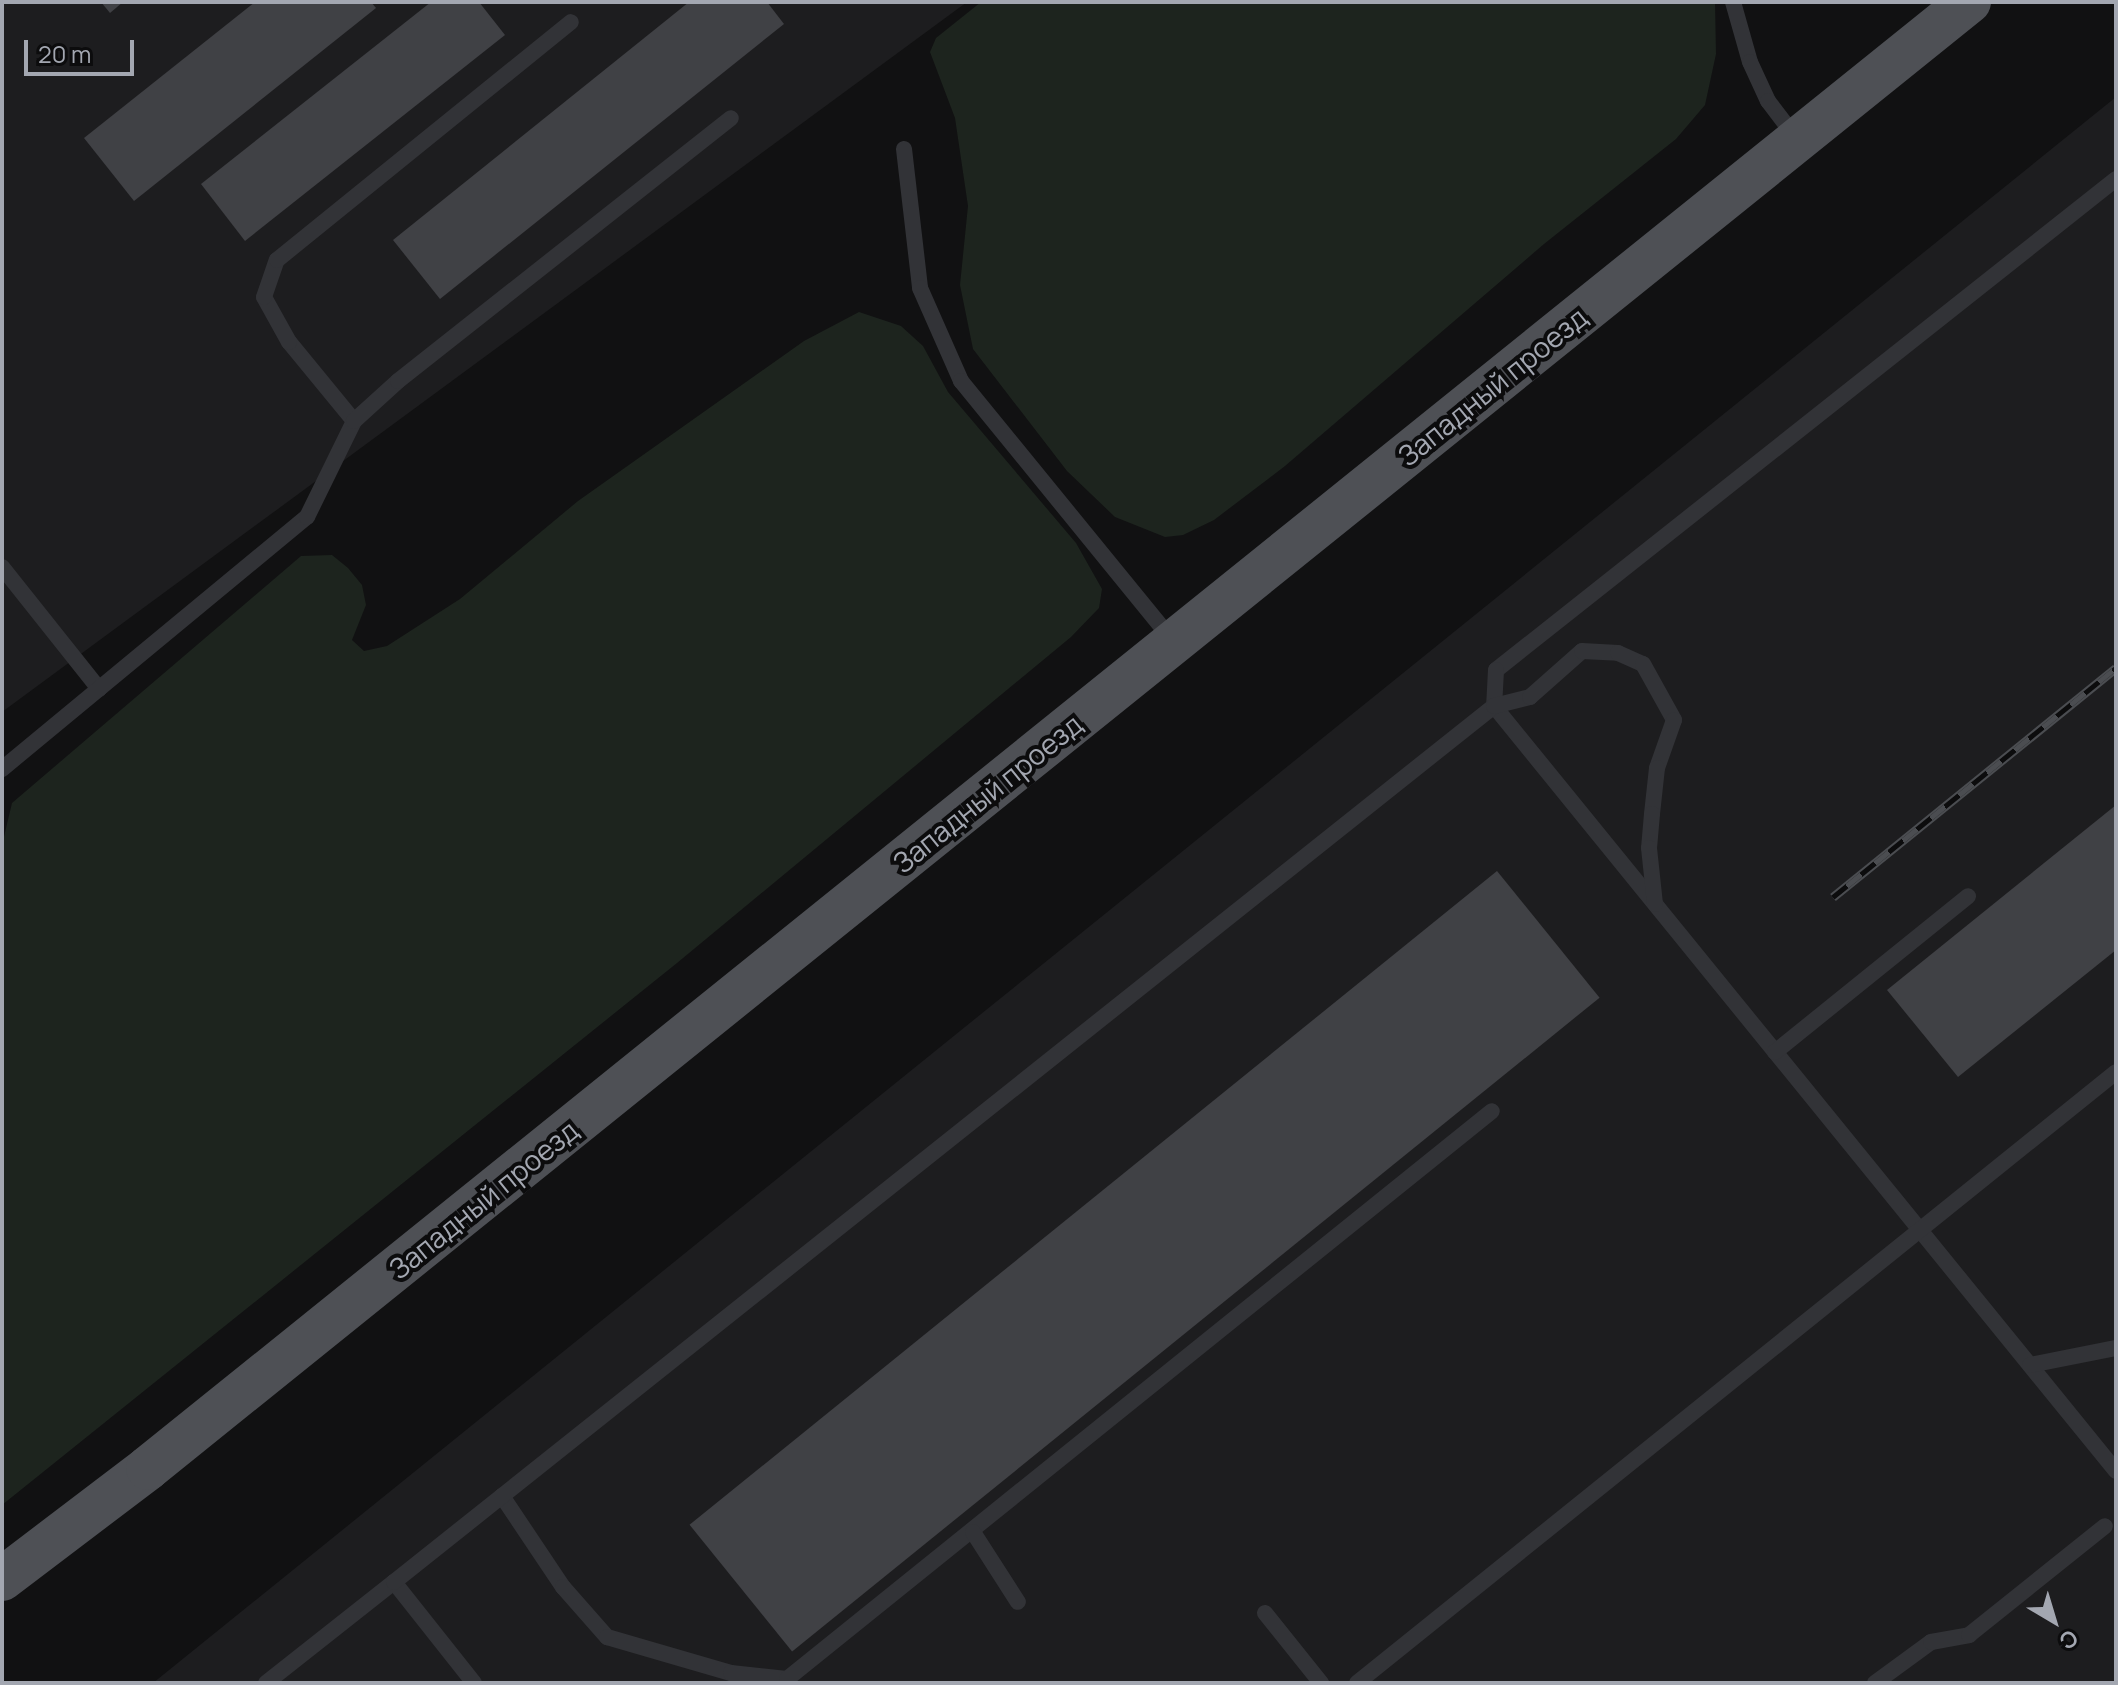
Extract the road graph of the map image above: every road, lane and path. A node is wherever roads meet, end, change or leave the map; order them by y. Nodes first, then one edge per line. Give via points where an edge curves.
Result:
1 (1733, 2) edge
2 (1969, 2) edge
3 (571, 22) dead end
4 (731, 118) dead end
5 (1797, 140) junction
6 (904, 149) dead end
7 (2116, 179) edge
8 (354, 421) junction
9 (2, 567) edge
10 (1174, 642) junction
11 (99, 689) junction
12 (1494, 706) junction
13 (2, 769) edge
14 (1968, 896) dead end
15 (1655, 904) junction
16 (1775, 1052) junction
17 (2116, 1072) edge
18 (1492, 1111) dead end
19 (1920, 1230) junction
20 (2116, 1348) edge
21 (2030, 1365) junction
22 (2116, 1471) edge
23 (502, 1496) junction
24 (2105, 1526) dead end
25 (973, 1532) junction
26 (2, 1579) edge
27 (394, 1582) junction
28 (1018, 1602) dead end
29 (1265, 1613) dead end
30 (266, 1683) edge
31 (474, 1683) edge
32 (1321, 1683) edge
33 (1357, 1683) edge
34 (1875, 1683) edge

1 - 5 lane via 1756,75
2 - 5 main road, Западный проезд
3 - 8 lane via 277,260 264,297 289,342
4 - 8 lane
5 - 10 main road, Западный проезд
6 - 10 lane via 920,288 961,381
7 - 12 lane via 1496,670
8 - 11 lane via 307,517
9 - 11 lane
10 - 26 main road, Западный проезд via 161,1459
11 - 13 lane
12 - 15 lane
12 - 15 lane via 1530,697 1582,651 1618,653 1643,664 1674,720 1657,768 1652,814 1649,848
12 - 23 lane
14 - 16 lane
15 - 16 lane
16 - 19 lane
17 - 19 lane
18 - 25 lane
19 - 21 lane
19 - 33 lane
20 - 21 lane
21 - 22 lane
23 - 25 lane via 563,1587 607,1637 731,1673 787,1679
23 - 27 lane
24 - 34 lane via 1969,1635 1931,1642
25 - 28 lane
27 - 30 lane
27 - 31 lane
29 - 32 lane

